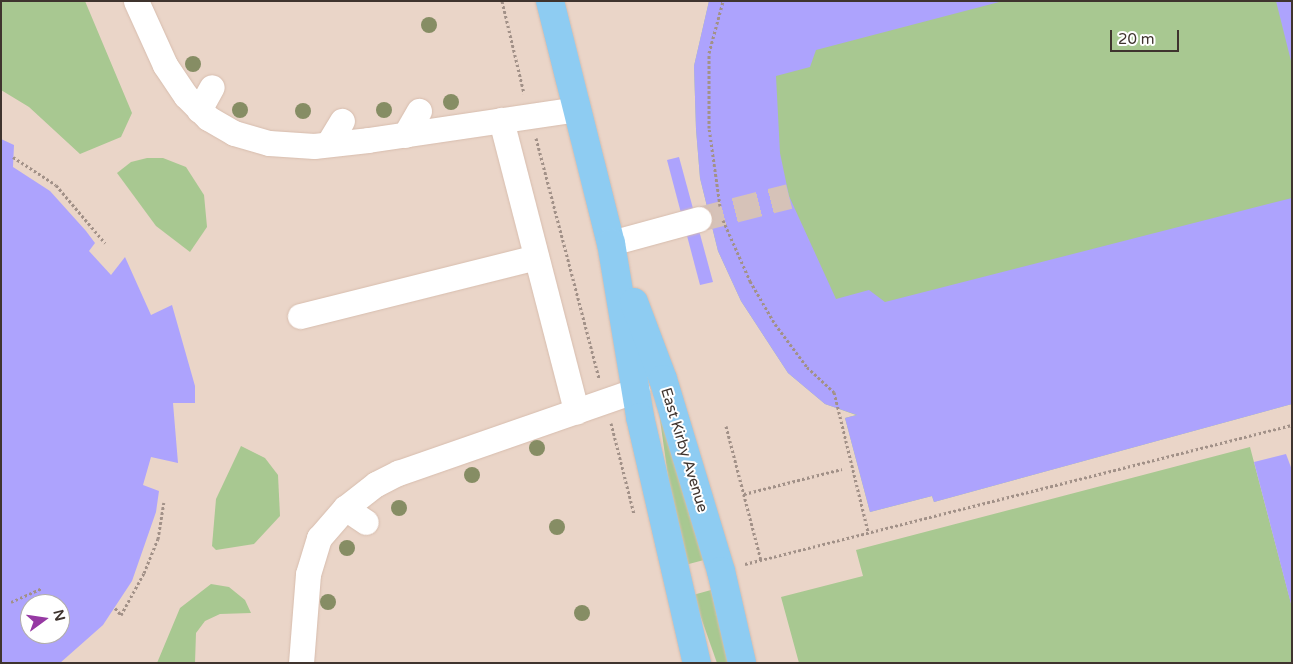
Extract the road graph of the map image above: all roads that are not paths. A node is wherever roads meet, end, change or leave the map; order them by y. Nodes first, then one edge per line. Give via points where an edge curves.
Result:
1 (136, 1) edge
2 (550, 1) edge
3 (212, 87) dead end
4 (577, 109) junction
5 (199, 110) junction
6 (419, 111) dead end
7 (488, 115) junction
8 (342, 121) dead end
9 (405, 135) junction
10 (328, 144) junction
11 (699, 219) tunnel mouth
12 (611, 243) junction
13 (536, 257) junction
14 (300, 316) dead end
15 (637, 390) junction
16 (564, 420) junction
17 (345, 508) junction
18 (366, 522) dead end
19 (301, 663) edge
20 (696, 663) edge
21 (742, 663) edge

1 - 5 lane via 166,43
2 - 4 main road, East Kirby Avenue
3 - 5 lane
4 - 7 lane via 530,116
4 - 12 main road, East Kirby Avenue
5 - 10 lane via 234,133 257,129
6 - 9 lane
7 - 9 lane
7 - 13 lane
8 - 10 lane
9 - 10 lane
11 - 12 lane
12 - 15 main road, East Kirby Avenue
12 - 21 main road, East Kirby Avenue via 663,379 721,571
13 - 14 lane
13 - 16 lane
15 - 16 lane
15 - 20 main road, East Kirby Avenue via 675,584
16 - 17 lane via 414,476 376,484
17 - 18 lane
17 - 19 lane via 319,538 321,566 310,634

